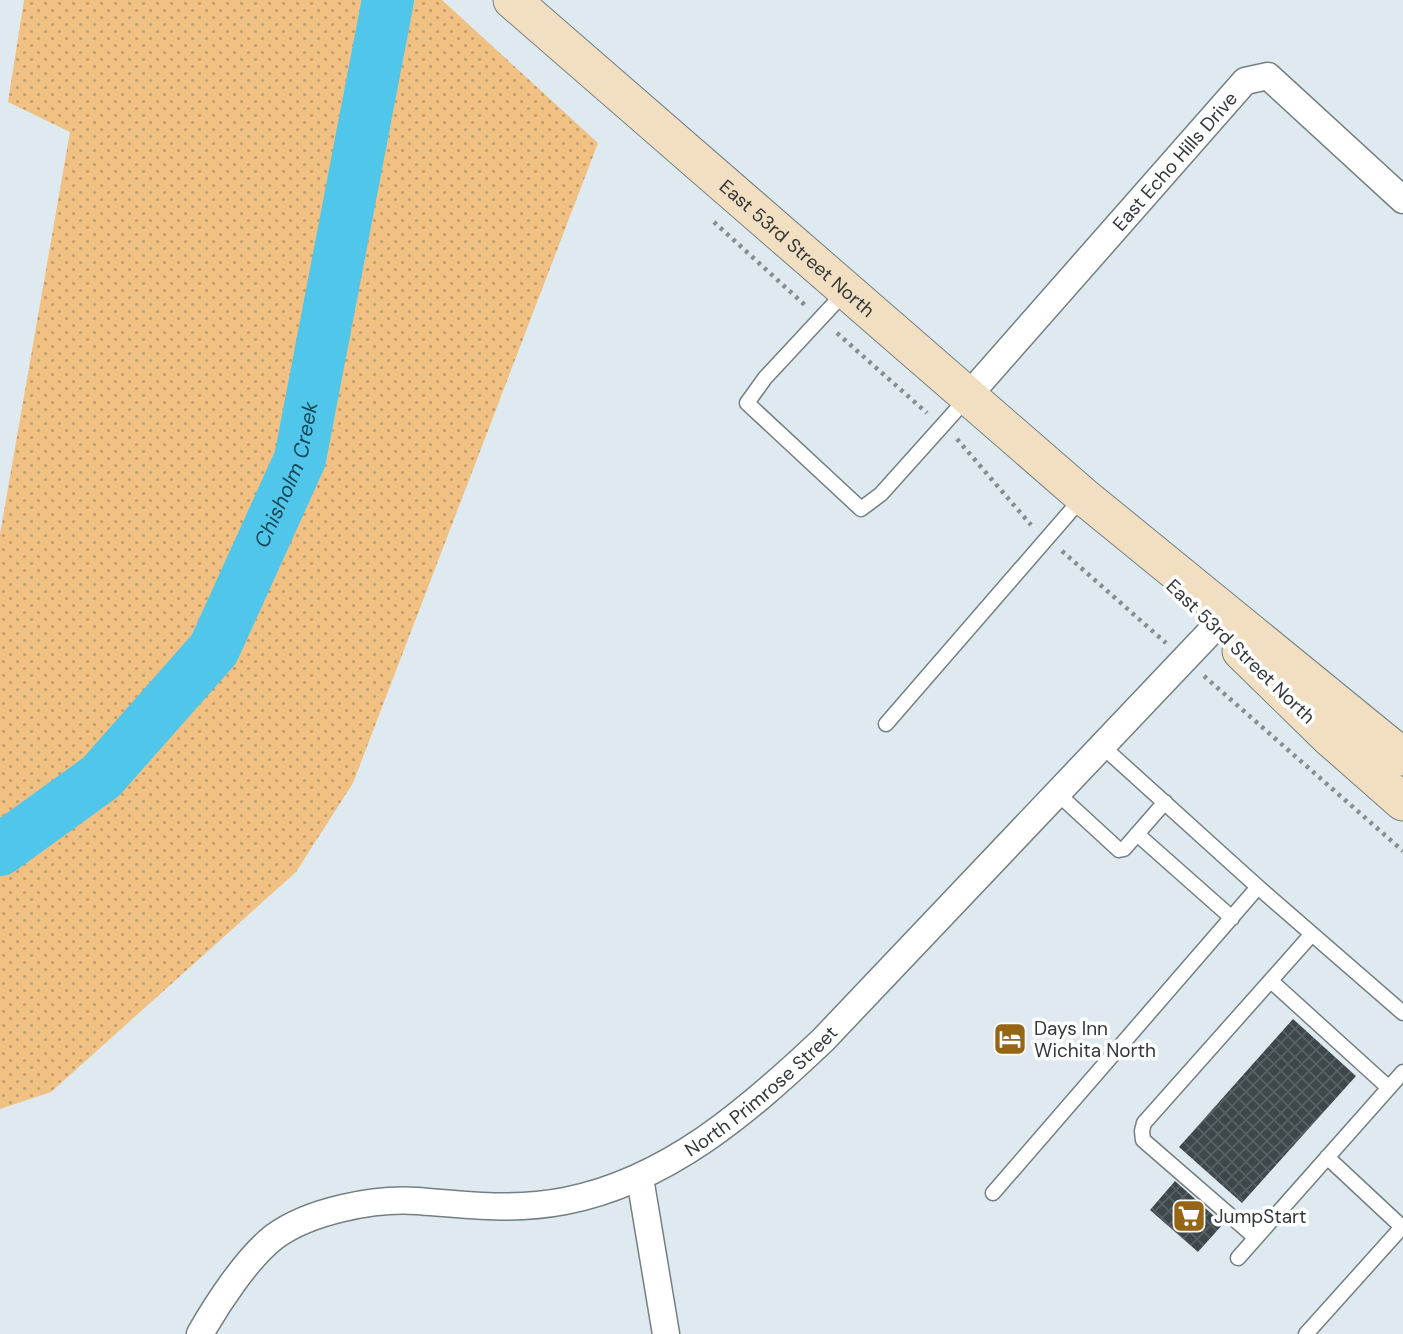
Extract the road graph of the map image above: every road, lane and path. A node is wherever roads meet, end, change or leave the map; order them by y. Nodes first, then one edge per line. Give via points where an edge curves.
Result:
1 (523, 10) edge
2 (1403, 200) edge
3 (846, 291) junction
4 (968, 396) junction
5 (1083, 496) junction
6 (1216, 626) junction
7 (886, 724) dead end
8 (1102, 746) junction
9 (1403, 757) edge
10 (1057, 793) junction
11 (1164, 802) junction
12 (1403, 802) edge
13 (1137, 834) junction
14 (1258, 887) junction
15 (1232, 918) junction
16 (1312, 934) junction
17 (1271, 981) junction
18 (1403, 1013) edge
19 (1403, 1072) edge
20 (1389, 1088) junction
21 (1327, 1157) junction
22 (640, 1178) junction
23 (993, 1193) dead end
24 (1403, 1227) edge
25 (1255, 1238) junction
26 (1238, 1258) dead end
27 (200, 1334) edge
28 (666, 1334) edge
29 (1306, 1334) edge

1 - 3 main road, East 53rd Street North
2 - 4 street, East Echo Hills Drive via 1268,76 1245,81
3 - 4 main road, East 53rd Street North
3 - 4 lane via 747,403 861,509 881,494
4 - 5 main road, East 53rd Street North
5 - 6 main road, East 53rd Street North
5 - 7 lane
5 - 9 main road, East 53rd Street North
6 - 8 street, North Primrose Street
6 - 12 main road, East 53rd Street North
8 - 10 street, North Primrose Street
8 - 11 lane
10 - 13 lane via 1119,850
10 - 22 street, North Primrose Street via 782,1079 703,1141
11 - 13 lane
11 - 14 lane
13 - 15 lane
14 - 15 lane
14 - 16 lane
15 - 23 lane
16 - 17 lane
16 - 18 lane
17 - 20 lane
17 - 25 lane via 1144,1123 1142,1131 1143,1140
19 - 20 lane
20 - 21 lane
21 - 24 lane
21 - 25 lane
22 - 27 street, North Primrose Street via 565,1201 511,1208 375,1203 302,1222 274,1237 247,1266
22 - 28 street
24 - 29 lane
25 - 26 lane

